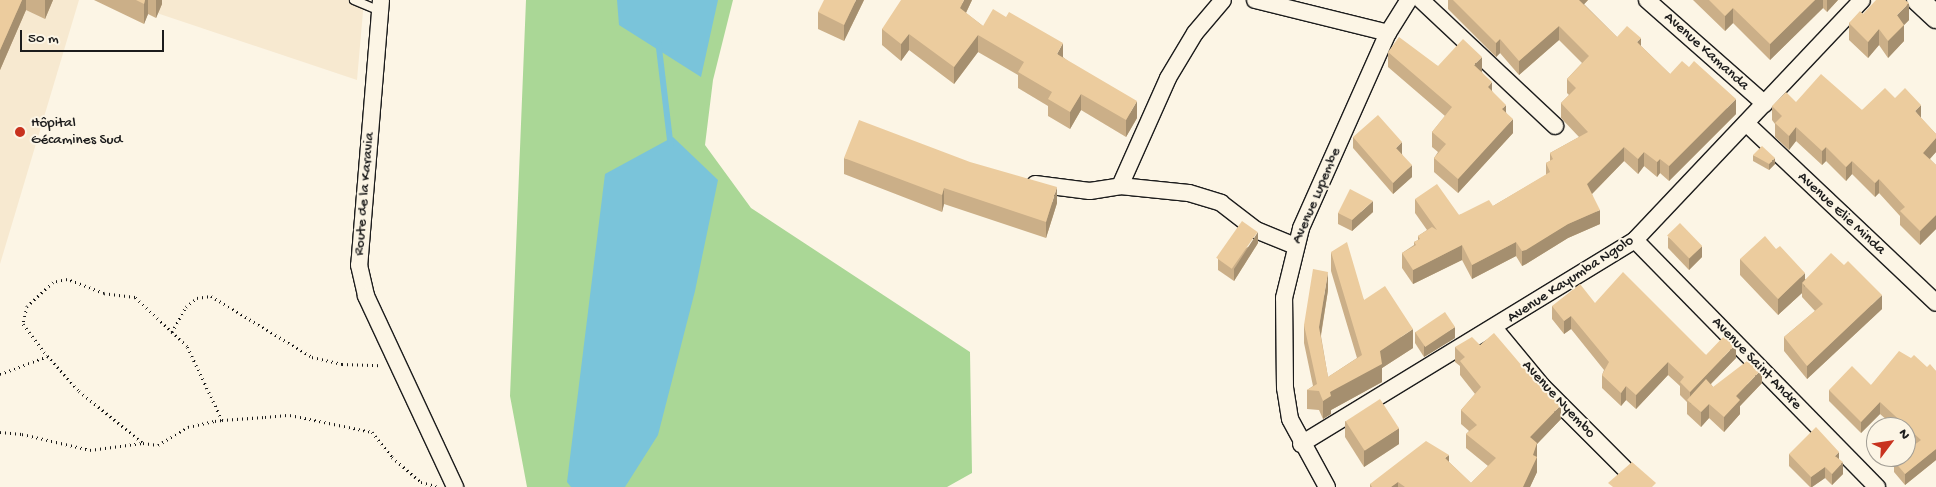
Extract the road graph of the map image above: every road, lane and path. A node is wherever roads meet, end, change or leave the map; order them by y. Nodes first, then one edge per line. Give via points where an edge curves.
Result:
1 (354, 0) edge
2 (1223, 0) edge
3 (1255, 0) edge
4 (1408, 0) edge
5 (1421, 0) edge
6 (1647, 0) edge
7 (1862, 0) edge
8 (1918, 0) edge
9 (381, 6) edge
10 (1936, 17) edge
11 (1388, 33) junction
12 (1765, 104) junction
13 (1746, 124) junction
14 (1555, 126) dead end
15 (1020, 181) edge
16 (1120, 186) junction
17 (1635, 240) junction
18 (1295, 246) junction
19 (1936, 303) edge
20 (1495, 329) junction
21 (172, 332) junction
22 (48, 356) junction
23 (397, 366) junction
24 (0, 374) edge
25 (222, 420) junction
26 (0, 432) edge
27 (143, 442) junction
28 (1302, 444) junction
29 (1624, 468) edge
30 (439, 487) edge
31 (455, 487) edge
32 (1327, 487) edge
33 (1877, 487) edge

1 - 9 lane
2 - 16 street via 1195,33 1168,78
3 - 11 street
4 - 11 street, Avenue Lupembe
5 - 14 street
6 - 12 street, Avenue Kamanda
7 - 12 street, Avenue Kayumba Ngolo
8 - 10 street
9 - 23 street, Route de la Karavia via 359,265 366,296
11 - 18 street, Avenue Lupembe
12 - 13 street, Avenue Kayumba Ngolo
13 - 17 street, Avenue Kayumba Ngolo
13 - 19 street, Avenue Elie Minda
15 - 16 street via 1090,191
16 - 18 street via 1168,190 1221,203 1256,230
17 - 20 street, Avenue Kayumba Ngolo
17 - 33 street, Avenue Saint Andre
18 - 28 street, Avenue Lupembe via 1284,298 1283,330 1286,396 1290,419
20 - 28 street, Avenue Kayumba Ngolo
20 - 29 street, Avenue Nyembo via 1543,387
21 - 22 path via 135,297 104,293 67,279 53,282 27,306 23,324
21 - 23 path via 186,307 197,298 211,296 312,357 342,364
21 - 25 path via 187,346
22 - 24 path
22 - 27 path via 79,391
23 - 31 street, Route de la Karavia
25 - 27 path via 188,427 158,445
25 - 30 path via 290,415 372,432 392,457 421,482
26 - 27 path via 90,450
28 - 32 street, Avenue Lupembe

